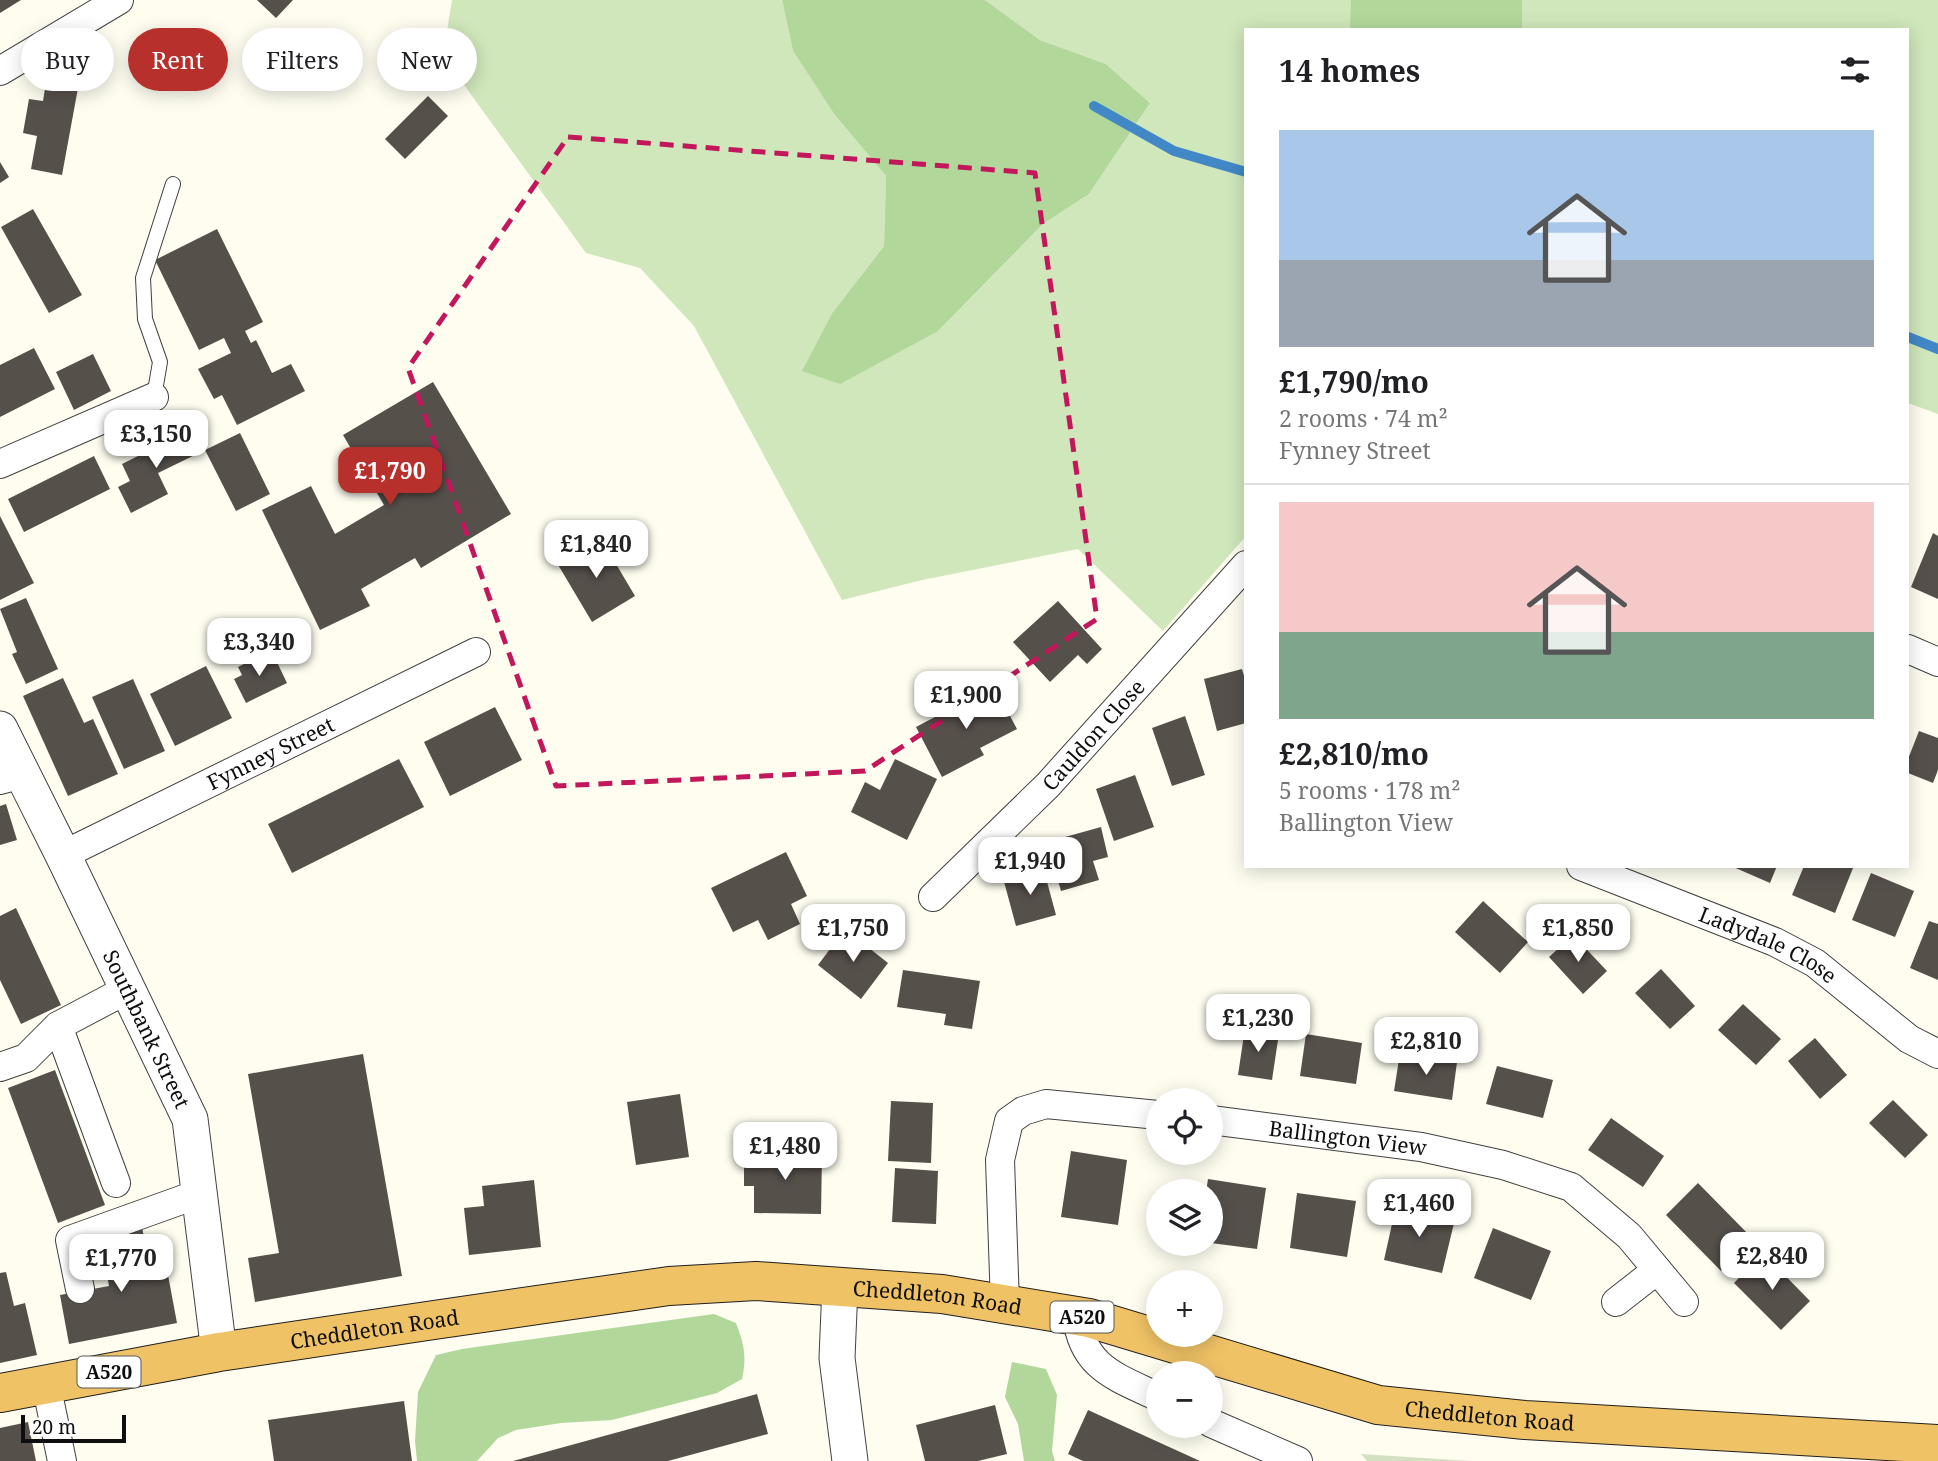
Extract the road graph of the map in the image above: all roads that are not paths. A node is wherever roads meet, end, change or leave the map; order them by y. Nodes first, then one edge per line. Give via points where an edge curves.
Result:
1 (119, 0) edge
2 (0, 71) edge
3 (173, 184) dead end
4 (154, 397) joint
5 (0, 464) edge
6 (1244, 567) edge
7 (1909, 649) edge
8 (476, 652) dead end
9 (1938, 662) edge
10 (0, 729) edge
11 (11, 777) edge
12 (64, 855) junction
13 (1586, 868) edge
14 (933, 897) dead end
15 (128, 989) junction
16 (58, 1026) junction
17 (1938, 1054) edge
18 (0, 1067) edge
19 (1146, 1114) edge
20 (1223, 1122) edge
21 (116, 1183) dead end
22 (198, 1194) junction
23 (1657, 1270) junction
24 (841, 1286) junction
25 (80, 1289) dead end
26 (1616, 1302) dead end
27 (1684, 1302) dead end
28 (1004, 1304) junction
29 (1077, 1316) junction
30 (219, 1352) junction
31 (46, 1384) junction
32 (1146, 1391) edge
33 (0, 1393) edge
34 (1223, 1428) edge
35 (1938, 1444) edge
36 (62, 1461) edge
37 (850, 1461) edge
38 (1298, 1461) edge

1 - 2 street
3 - 4 lane via 143,278 145,319 160,362
4 - 5 street
6 - 14 street, Cauldon Close via 1048,785
7 - 9 street
8 - 12 street, Fynney Street
10 - 11 street, Southbank Street
11 - 12 street, Southbank Street
12 - 15 street, Southbank Street
13 - 17 street, Ladydale Close via 1775,942 1815,963 1909,1039
15 - 16 street
15 - 22 street, Southbank Street via 190,1119
16 - 18 street via 26,1058
16 - 21 street
19 - 28 street via 1046,1104 1009,1121 1000,1160
20 - 23 street, Ballington View via 1421,1147 1503,1165 1571,1187 1629,1236
22 - 25 street via 70,1240
22 - 30 street, Southbank Street
23 - 26 street
23 - 27 street, Ballington View
24 - 28 highway, Cheddleton Road / A520 via 942,1293
24 - 30 highway, Cheddleton Road / A520 via 756,1281 669,1286
24 - 37 street via 838,1367
28 - 29 highway, Cheddleton Road / A520
29 - 32 street via 1079,1336 1087,1351 1108,1373
29 - 35 highway, Cheddleton Road / A520 via 1378,1405 1525,1420
30 - 31 highway, A520
31 - 33 highway, A520
31 - 36 street
34 - 38 street

